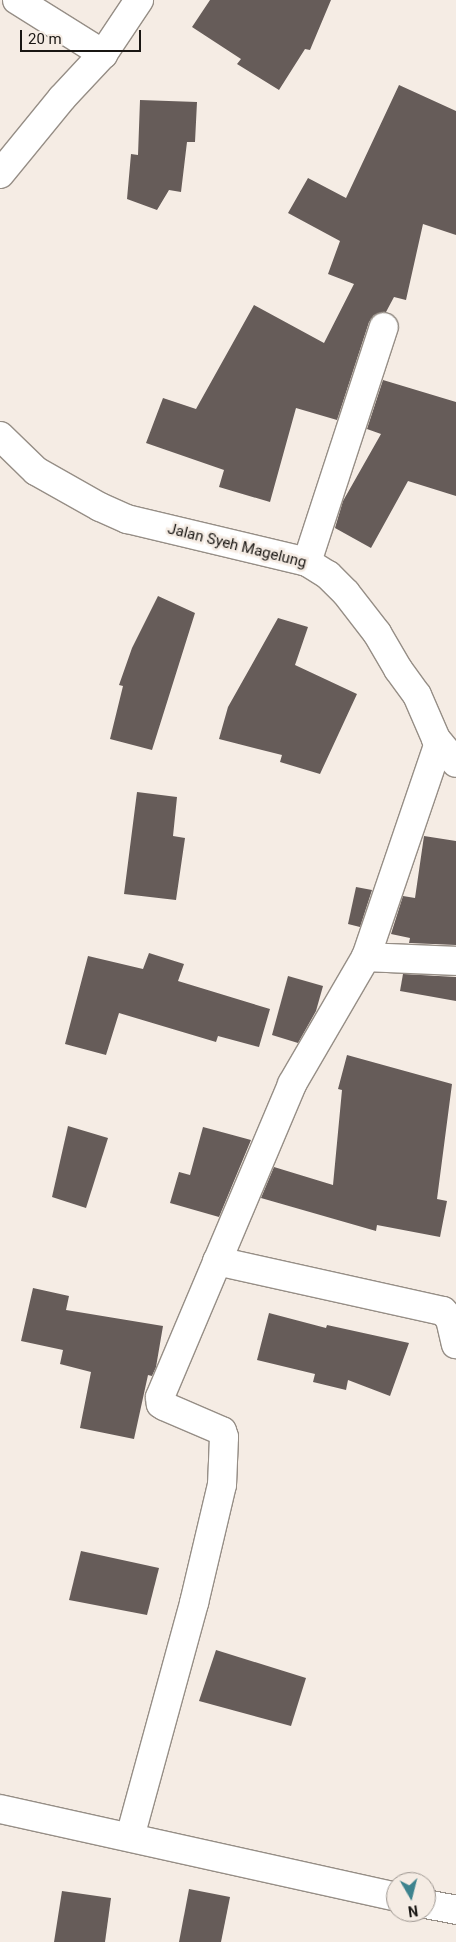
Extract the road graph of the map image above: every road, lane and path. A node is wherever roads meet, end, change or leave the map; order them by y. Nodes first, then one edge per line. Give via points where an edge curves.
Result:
1 (17, 0) edge
2 (139, 0) edge
3 (103, 54) junction
4 (0, 174) edge
5 (384, 327) dead end
6 (0, 436) edge
7 (307, 562) junction
8 (447, 753) edge
9 (366, 957) junction
10 (456, 961) edge
11 (217, 1261) junction
12 (456, 1344) edge
13 (0, 1809) edge
14 (130, 1838) junction
15 (386, 1895) edge
16 (436, 1906) edge
17 (456, 1910) edge

1 - 3 street
2 - 3 street
3 - 4 street
5 - 7 street
6 - 7 street, Jalan Syeh Magelung via 36,471 127,519
7 - 8 street, Jalan Syeh Magelung via 328,575 346,593 377,633 417,695
8 - 9 street
9 - 10 street
9 - 11 street via 292,1084
11 - 12 street via 442,1311 450,1319
11 - 14 street via 160,1401 164,1406 222,1431 222,1485 194,1603
13 - 14 street
14 - 15 street
16 - 17 street

